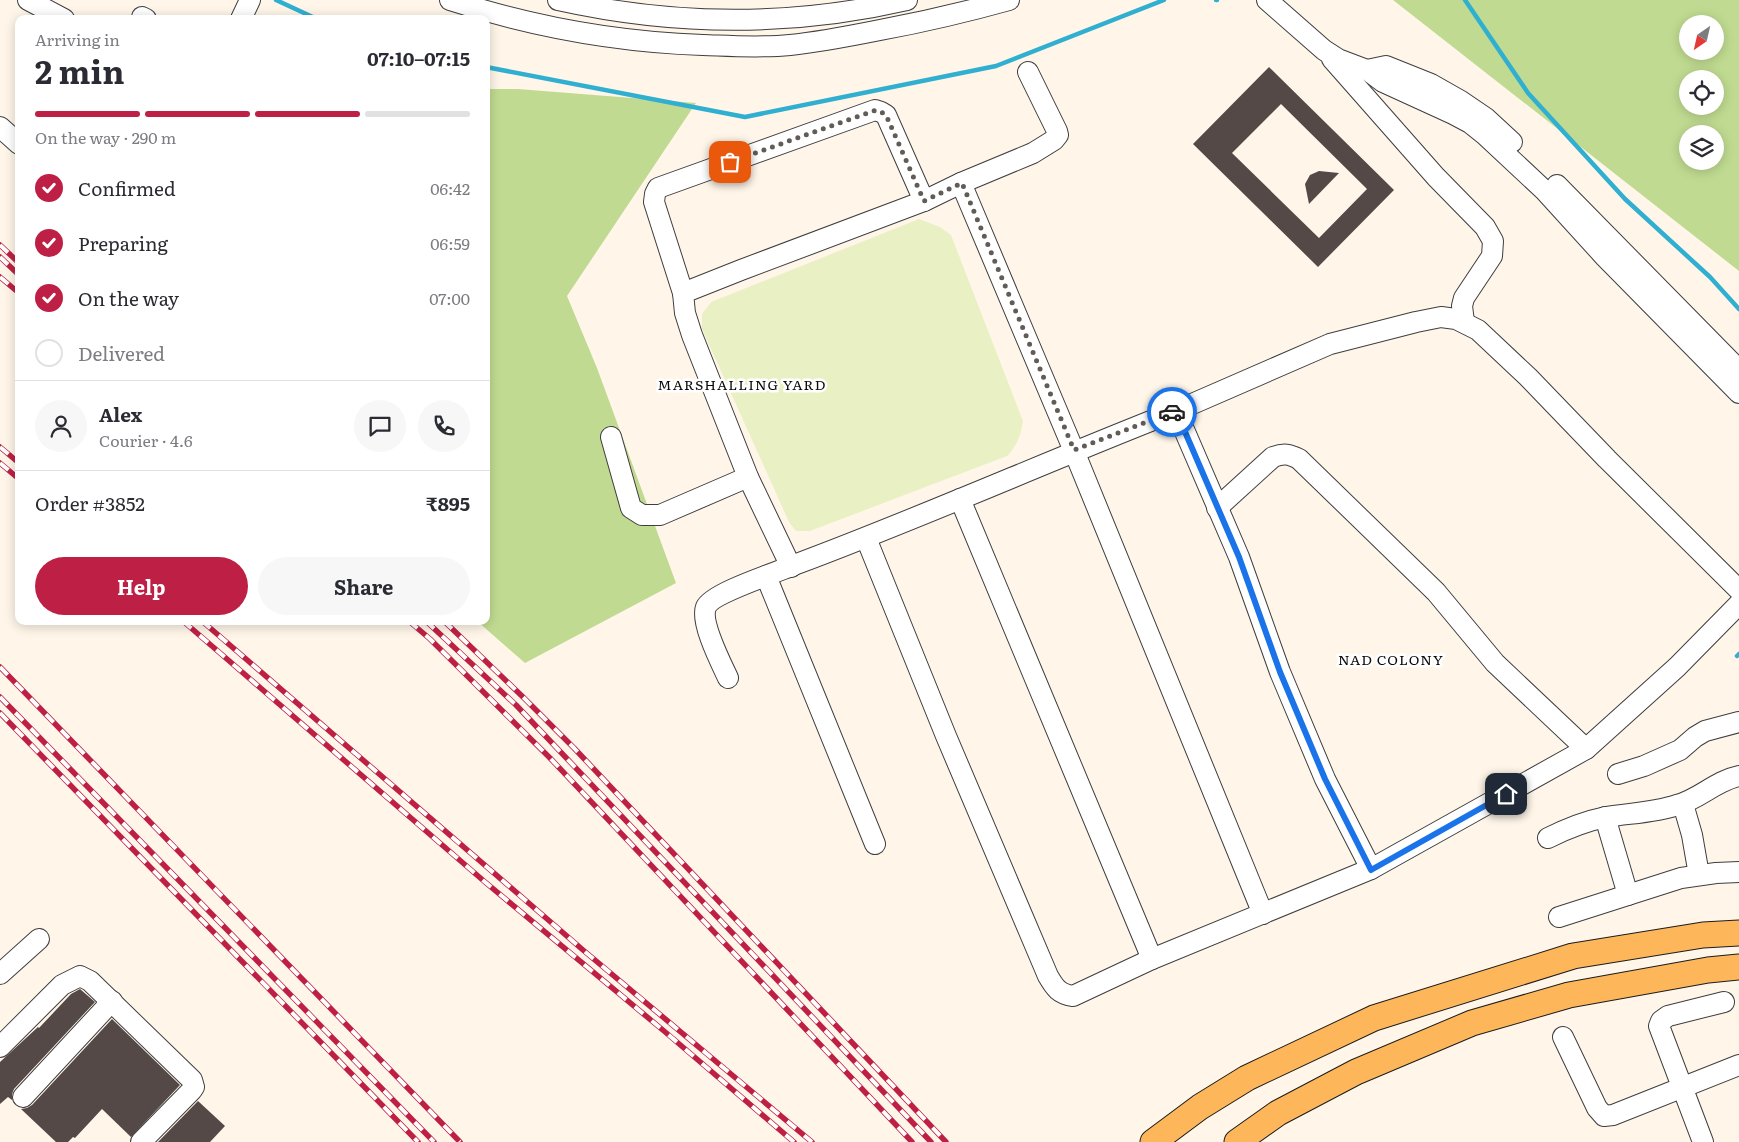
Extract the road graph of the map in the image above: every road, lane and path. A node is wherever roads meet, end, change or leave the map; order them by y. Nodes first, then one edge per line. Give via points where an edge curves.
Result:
1 (28, 0) edge
2 (250, 0) edge
3 (450, 0) edge
4 (558, 0) edge
5 (908, 0) edge
6 (1009, 0) edge
7 (1267, 0) edge
8 (56, 15) edge
9 (243, 15) edge
10 (1324, 50) junction
11 (1367, 70) junction
12 (1028, 72) dead end
13 (0, 127) edge
14 (15, 140) edge
15 (962, 183) junction
16 (924, 201) junction
17 (683, 294) junction
18 (1464, 322) junction
19 (1739, 370) edge
20 (1739, 393) edge
21 (1176, 411) junction
22 (611, 437) dead end
23 (1074, 450) junction
24 (748, 477) junction
25 (960, 499) junction
26 (1217, 508) junction
27 (866, 538) junction
28 (791, 567) junction
29 (766, 576) junction
30 (1739, 590) edge
31 (1739, 604) edge
32 (728, 678) dead end
33 (1739, 722) edge
34 (1586, 749) junction
35 (1618, 774) dead end
36 (1739, 776) edge
37 (1682, 804) junction
38 (1605, 817) junction
39 (1548, 838) dead end
40 (875, 844) dead end
41 (1371, 870) junction
42 (1739, 872) edge
43 (1699, 875) junction
44 (1628, 895) junction
45 (1263, 914) junction
46 (1559, 917) dead end
47 (1739, 933) edge
48 (39, 939) dead end
49 (1152, 959) junction
50 (1739, 968) edge
51 (0, 974) edge
52 (112, 1001) junction
53 (1724, 1002) dead end
54 (1563, 1037) dead end
55 (0, 1045) edge
56 (1739, 1065) edge
57 (1683, 1088) junction
58 (23, 1097) dead end
59 (141, 1142) edge
60 (1153, 1142) edge
61 (1237, 1142) edge
62 (1703, 1142) edge

1 - 8 street
2 - 9 street
3 - 6 street via 556,29 664,44 726,46 823,42 955,15
4 - 5 street via 616,11 720,21 828,14
7 - 10 street
10 - 11 street
10 - 18 street via 1436,177 1485,227 1493,241 1492,256 1464,298
11 - 19 street via 1386,66 1431,84 1486,118 1556,184
11 - 20 street via 1383,82 1470,123 1485,135 1545,191
12 - 15 street via 1058,135 1033,153
13 - 14 street
15 - 16 street
15 - 23 street
16 - 17 street
16 - 17 street via 886,115 876,110 658,188 654,202
17 - 24 street via 692,335
18 - 21 street via 1441,317 1330,344
18 - 30 street via 1478,330 1528,377
21 - 23 street
21 - 26 street
22 - 24 street via 631,508 642,515 660,515
23 - 25 street
23 - 45 street
24 - 28 street
25 - 27 street
25 - 49 street
26 - 34 street via 1273,457 1288,454 1299,459 1436,592 1495,663
26 - 41 street via 1325,779
27 - 28 street
27 - 49 street via 946,736 1056,989 1064,995 1073,996
28 - 29 street
29 - 32 street via 724,593 706,606 704,616
29 - 40 street
31 - 34 street
33 - 35 street via 1705,730 1680,750
34 - 41 street
36 - 37 street via 1715,784
37 - 38 street
37 - 43 street via 1692,835
38 - 39 street
38 - 44 street
41 - 45 street
42 - 43 street
43 - 44 street
44 - 46 street
45 - 49 street
47 - 60 main road via 1703,934 1573,956 1374,1018 1247,1078
48 - 51 street
50 - 61 main road via 1708,970 1569,995 1472,1023 1356,1072 1278,1113
52 - 55 street via 83,976 74,977 62,984
52 - 58 street
52 - 59 street via 180,1067 194,1087
53 - 57 street via 1668,1016 1661,1021 1659,1026
54 - 57 street via 1597,1108 1604,1116
56 - 57 street
57 - 62 street

